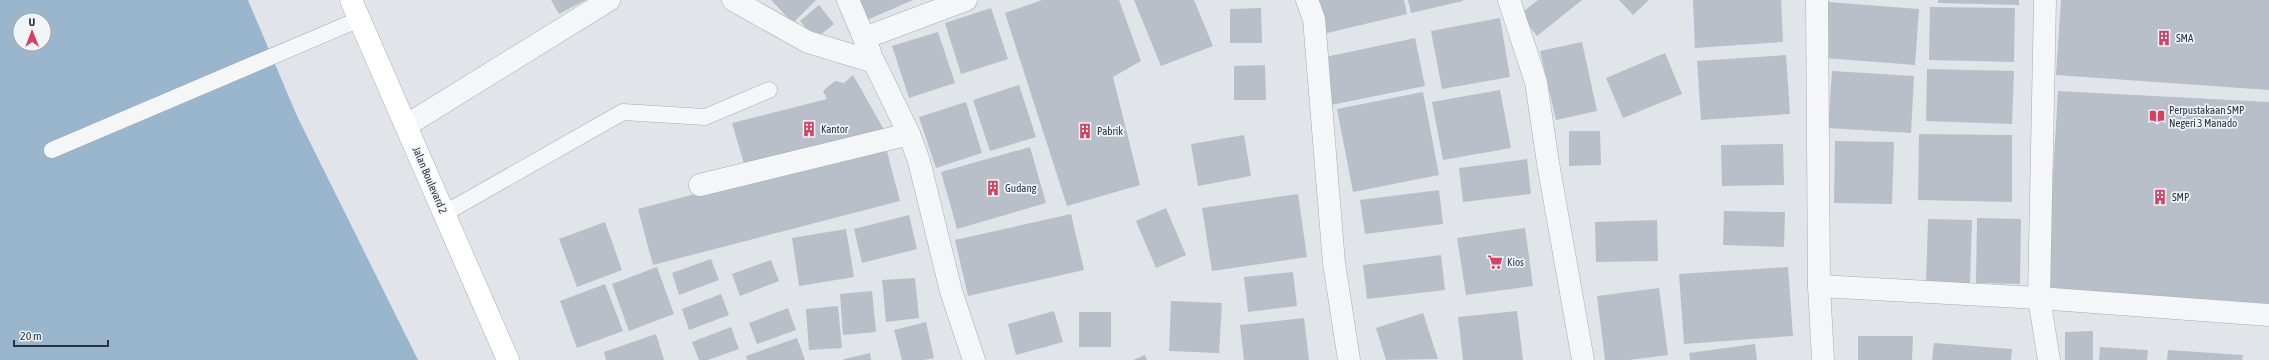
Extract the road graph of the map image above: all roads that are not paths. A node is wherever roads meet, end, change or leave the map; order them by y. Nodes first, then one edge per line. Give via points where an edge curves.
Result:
1 (609, 0) edge
2 (733, 0) edge
3 (848, 0) edge
4 (966, 0) edge
5 (1307, 0) edge
6 (1509, 0) edge
7 (1818, 0) edge
8 (2045, 0) edge
9 (356, 9) edge
10 (864, 38) junction
11 (874, 62) junction
12 (769, 90) dead end
13 (407, 125) junction
14 (909, 134) junction
15 (52, 150) dead end
16 (700, 185) dead end
17 (445, 213) junction
18 (1819, 286) junction
19 (2039, 298) junction
20 (2269, 315) edge
21 (508, 360) edge
22 (974, 360) edge
23 (1349, 360) edge
24 (1583, 360) edge
25 (1823, 360) edge
26 (2049, 360) edge

1 - 13 street
2 - 11 street via 808,42
3 - 10 street
4 - 10 street
5 - 23 street via 1314,19 1334,263
6 - 24 street via 1536,82
7 - 18 street
8 - 19 street
9 - 13 main road, Jalan Boulevard 2
9 - 15 lane
10 - 11 street
11 - 14 street
12 - 17 lane via 705,117 623,112
13 - 17 main road, Jalan Boulevard 2
14 - 16 street
14 - 22 street via 919,161 951,291
17 - 21 main road, Jalan Boulevard 2
18 - 19 street
18 - 25 street
19 - 20 street
19 - 26 street

